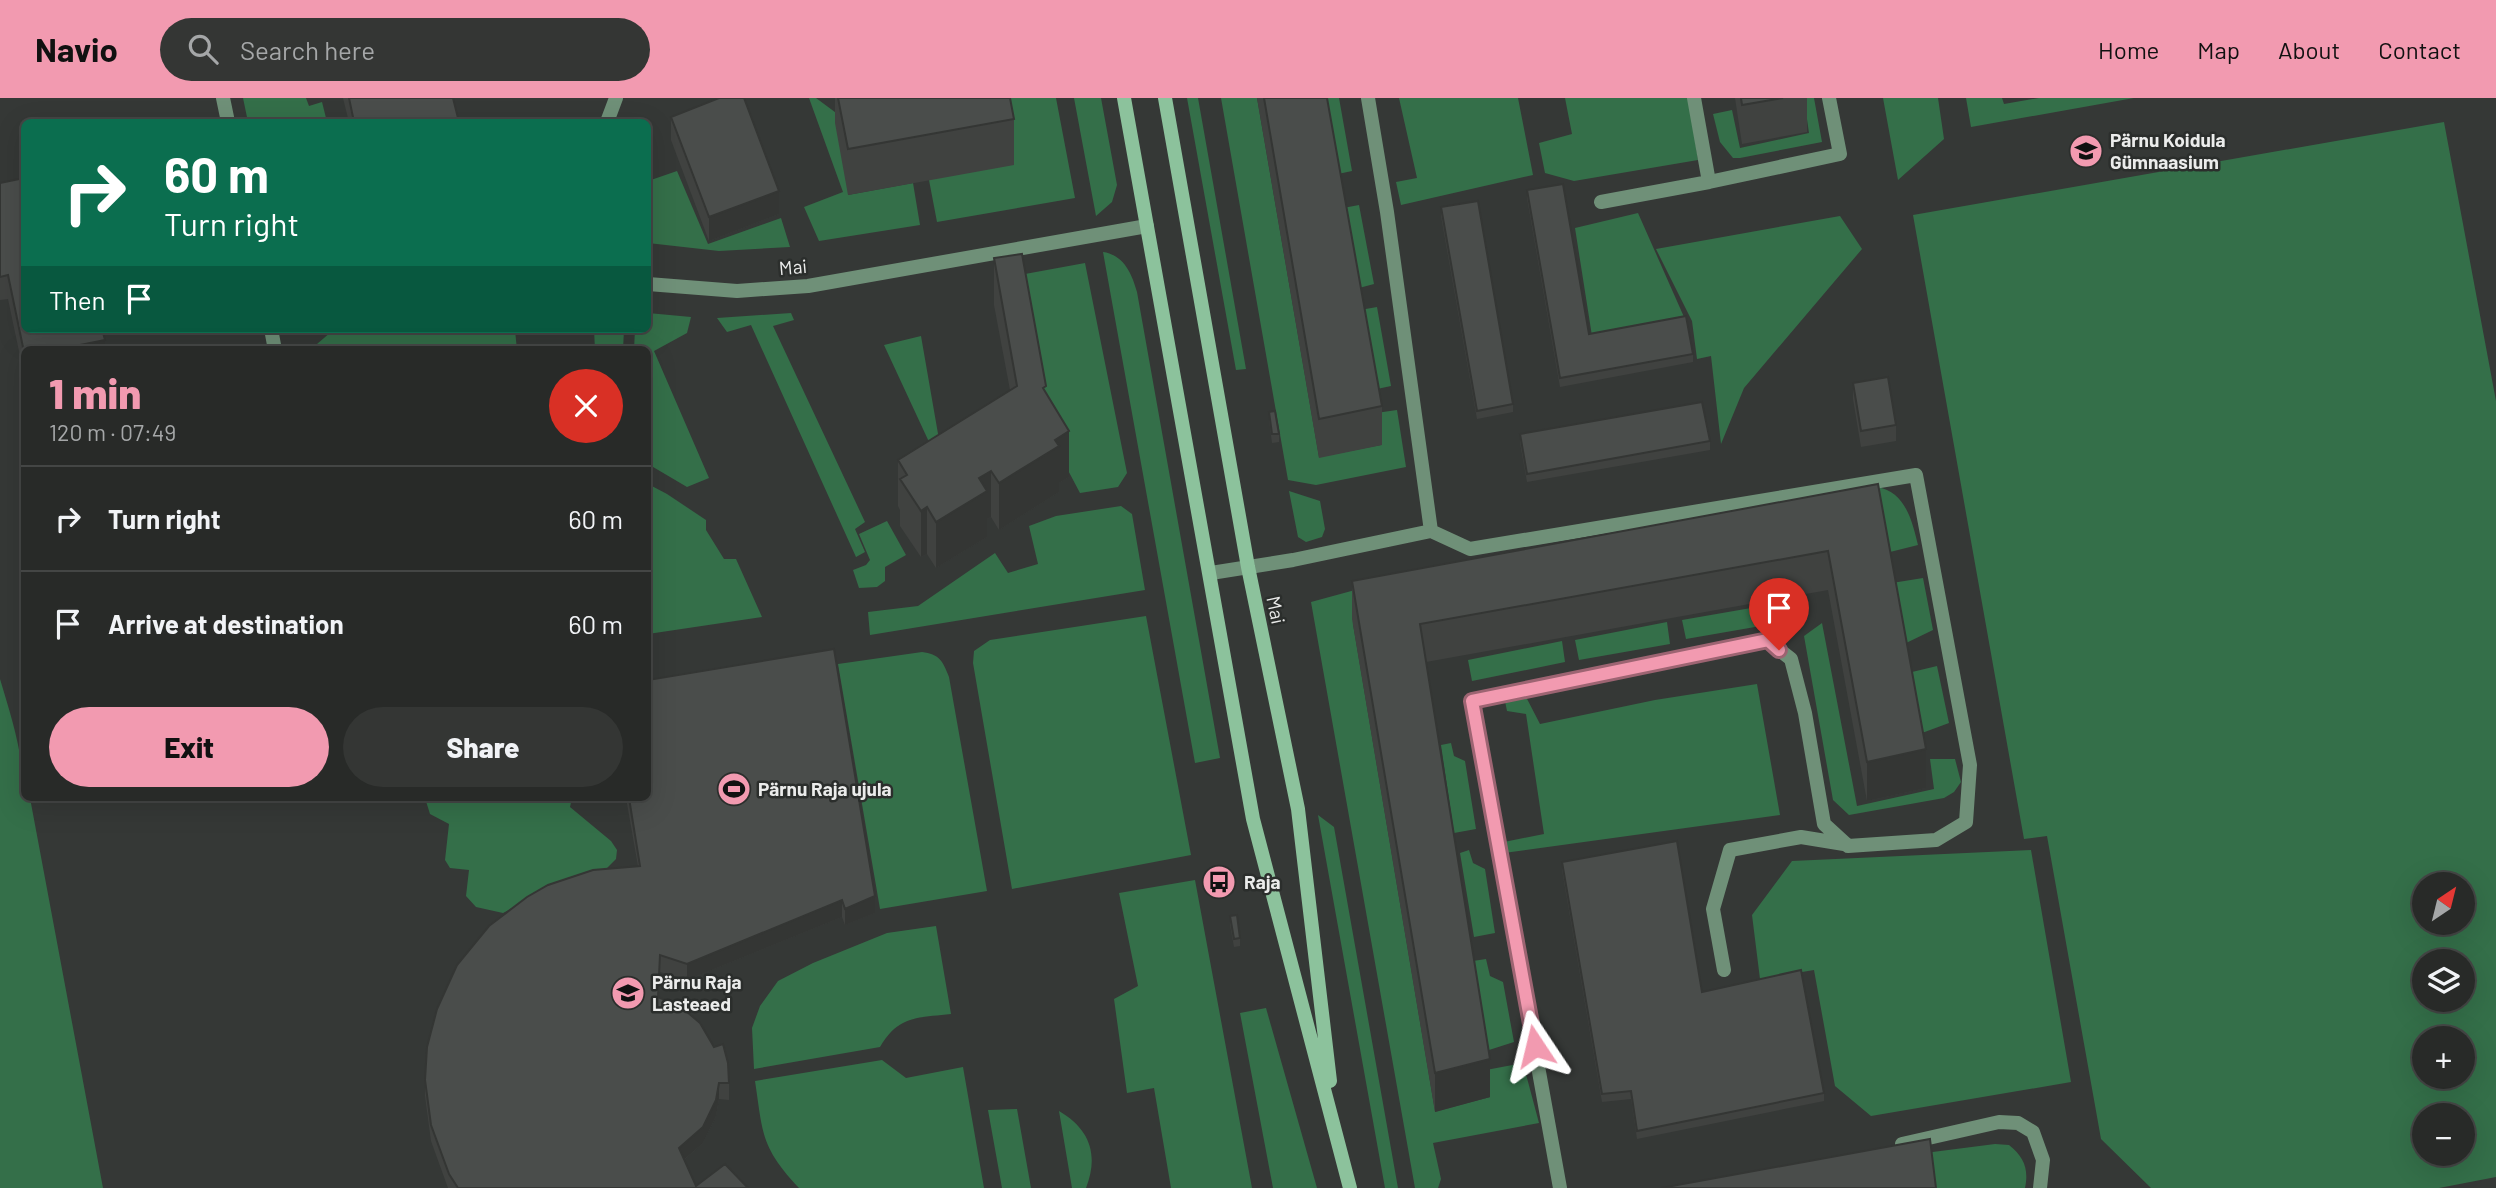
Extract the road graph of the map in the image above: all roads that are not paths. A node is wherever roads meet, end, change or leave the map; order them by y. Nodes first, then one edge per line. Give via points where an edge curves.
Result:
1 (223, 98) edge
2 (616, 98) edge
3 (1124, 98) edge
4 (1165, 98) edge
5 (1368, 98) edge
6 (1694, 98) edge
7 (1829, 98) edge
8 (227, 119) edge
9 (608, 119) edge
10 (1709, 183) junction
11 (1601, 202) dead end
12 (1147, 226) junction
13 (651, 284) edge
14 (1431, 531) junction
15 (1248, 567) junction
16 (1211, 573) junction
17 (1846, 844) junction
18 (1724, 970) dead end
19 (1336, 1132) junction
20 (1882, 1149) edge
21 (1350, 1188) edge
22 (1560, 1188) edge
23 (2040, 1188) edge

1 - 8 street
2 - 9 street
3 - 12 street, Mai
4 - 15 street, Mai
5 - 14 street
6 - 10 street
7 - 10 street via 1840,154
10 - 11 street
12 - 13 street, Mai via 808,286 737,291
12 - 16 street, Mai
14 - 15 street
14 - 17 street via 1470,549 1916,475 1970,765 1966,822 1936,840
15 - 16 street
15 - 19 street, Mai via 1298,809
16 - 19 street, Mai via 1252,819
17 - 18 street via 1801,837 1730,850 1713,909
17 - 22 street via 1824,824 1791,659 1768,640 1472,701
19 - 21 street, Mai
20 - 23 street via 1999,1122 2018,1123 2033,1132 2043,1160

